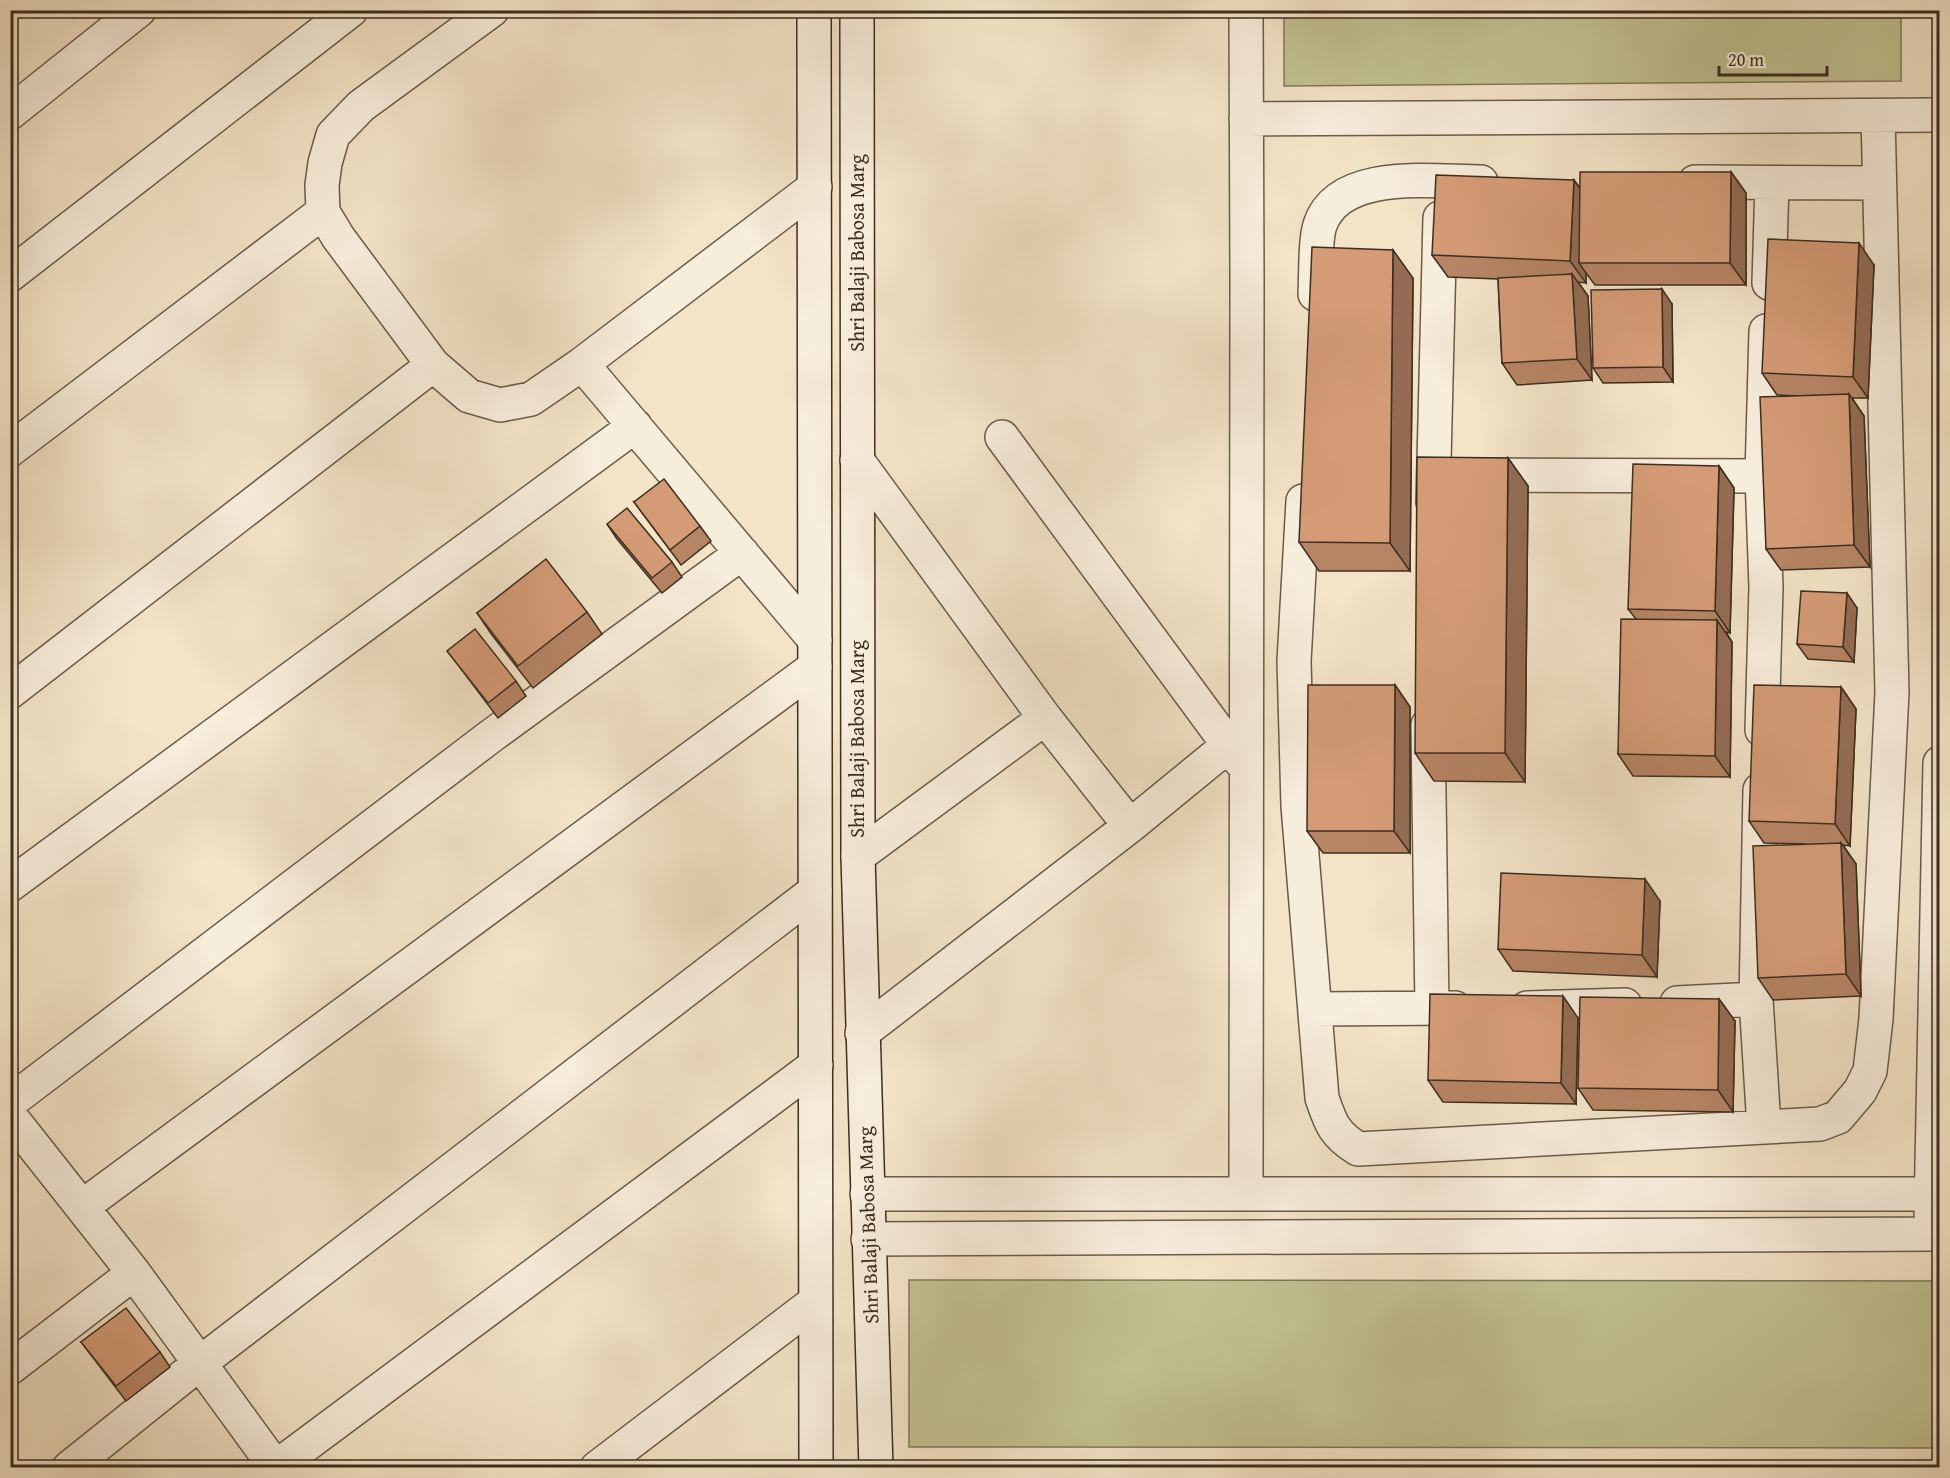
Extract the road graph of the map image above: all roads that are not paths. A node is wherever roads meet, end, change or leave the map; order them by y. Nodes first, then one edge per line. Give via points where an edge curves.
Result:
1 (140, 10) edge
2 (492, 10) edge
3 (814, 10) edge
4 (857, 10) edge
5 (1246, 10) edge
6 (340, 14) edge
7 (10, 113) edge
8 (1940, 115) edge
9 (1878, 116) junction
10 (1246, 119) junction
11 (1441, 182) junction
12 (1512, 182) edge
13 (1666, 182) edge
14 (1772, 183) junction
15 (1879, 183) junction
16 (814, 187) junction
17 (323, 212) junction
18 (10, 275) edge
19 (1314, 320) edge
20 (582, 364) junction
21 (433, 365) junction
22 (635, 426) junction
23 (1002, 437) dead end
24 (10, 450) edge
25 (857, 460) junction
26 (1305, 473) edge
27 (1434, 475) junction
28 (1762, 476) junction
29 (1432, 529) edge
30 (742, 553) junction
31 (815, 653) junction
32 (10, 692) edge
33 (1428, 697) edge
34 (1045, 718) junction
35 (1238, 757) junction
36 (1940, 763) edge
37 (1130, 826) junction
38 (858, 856) junction
39 (10, 885) edge
40 (815, 891) junction
41 (1938, 936) edge
42 (1756, 999) junction
43 (1432, 1008) junction
44 (1315, 1009) junction
45 (862, 1034) junction
46 (816, 1065) junction
47 (10, 1102) edge
48 (10, 1116) edge
49 (1764, 1127) junction
50 (867, 1194) junction
51 (1246, 1194) junction
52 (1936, 1194) edge
53 (83, 1206) junction
54 (1935, 1234) edge
55 (868, 1239) junction
56 (134, 1273) junction
57 (815, 1302) junction
58 (200, 1363) junction
59 (10, 1368) edge
60 (69, 1467) edge
61 (276, 1467) edge
62 (597, 1467) edge
63 (816, 1467) edge
64 (876, 1467) edge

1 - 7 street
2 - 17 street via 361,106 333,135 322,185
3 - 16 street
4 - 25 street, Shri Balaji Babosa Marg
5 - 10 street
6 - 18 street
8 - 9 street
9 - 10 street
9 - 15 street
10 - 35 street
11 - 12 street
11 - 19 street via 1363,186 1344,194 1328,208 1319,226
11 - 27 street
13 - 14 street
14 - 15 street
14 - 28 street
15 - 49 street via 1892,693 1870,1071 1860,1091 1838,1117 1820,1124
16 - 20 street
16 - 31 street
17 - 21 street
17 - 24 street
20 - 21 street via 531,399 500,405 469,396
20 - 22 street
21 - 32 street
22 - 30 street
22 - 39 street
23 - 35 street
25 - 34 street
25 - 38 street, Shri Balaji Babosa Marg
26 - 44 street via 1294,661 1298,806
27 - 28 street
27 - 29 street
28 - 42 street via 1766,587
30 - 31 street
30 - 47 street via 491,736
31 - 40 street
31 - 53 street
33 - 43 street
34 - 37 street
34 - 38 street
35 - 37 street
35 - 51 street
36 - 41 street
37 - 45 street
38 - 45 street, Shri Balaji Babosa Marg
40 - 46 street
40 - 58 street
41 - 52 street
42 - 43 street
42 - 49 street
43 - 44 street
44 - 49 street via 1322,1098 1342,1139 1358,1149
45 - 50 street, Shri Balaji Babosa Marg
46 - 57 street
46 - 61 street
48 - 53 street
50 - 51 street
50 - 55 street, Shri Balaji Babosa Marg
51 - 52 street
52 - 54 street
53 - 56 street
54 - 55 street
55 - 64 street, Shri Balaji Babosa Marg
56 - 58 street
56 - 59 street
57 - 62 street
57 - 63 street
58 - 60 street
58 - 61 street

